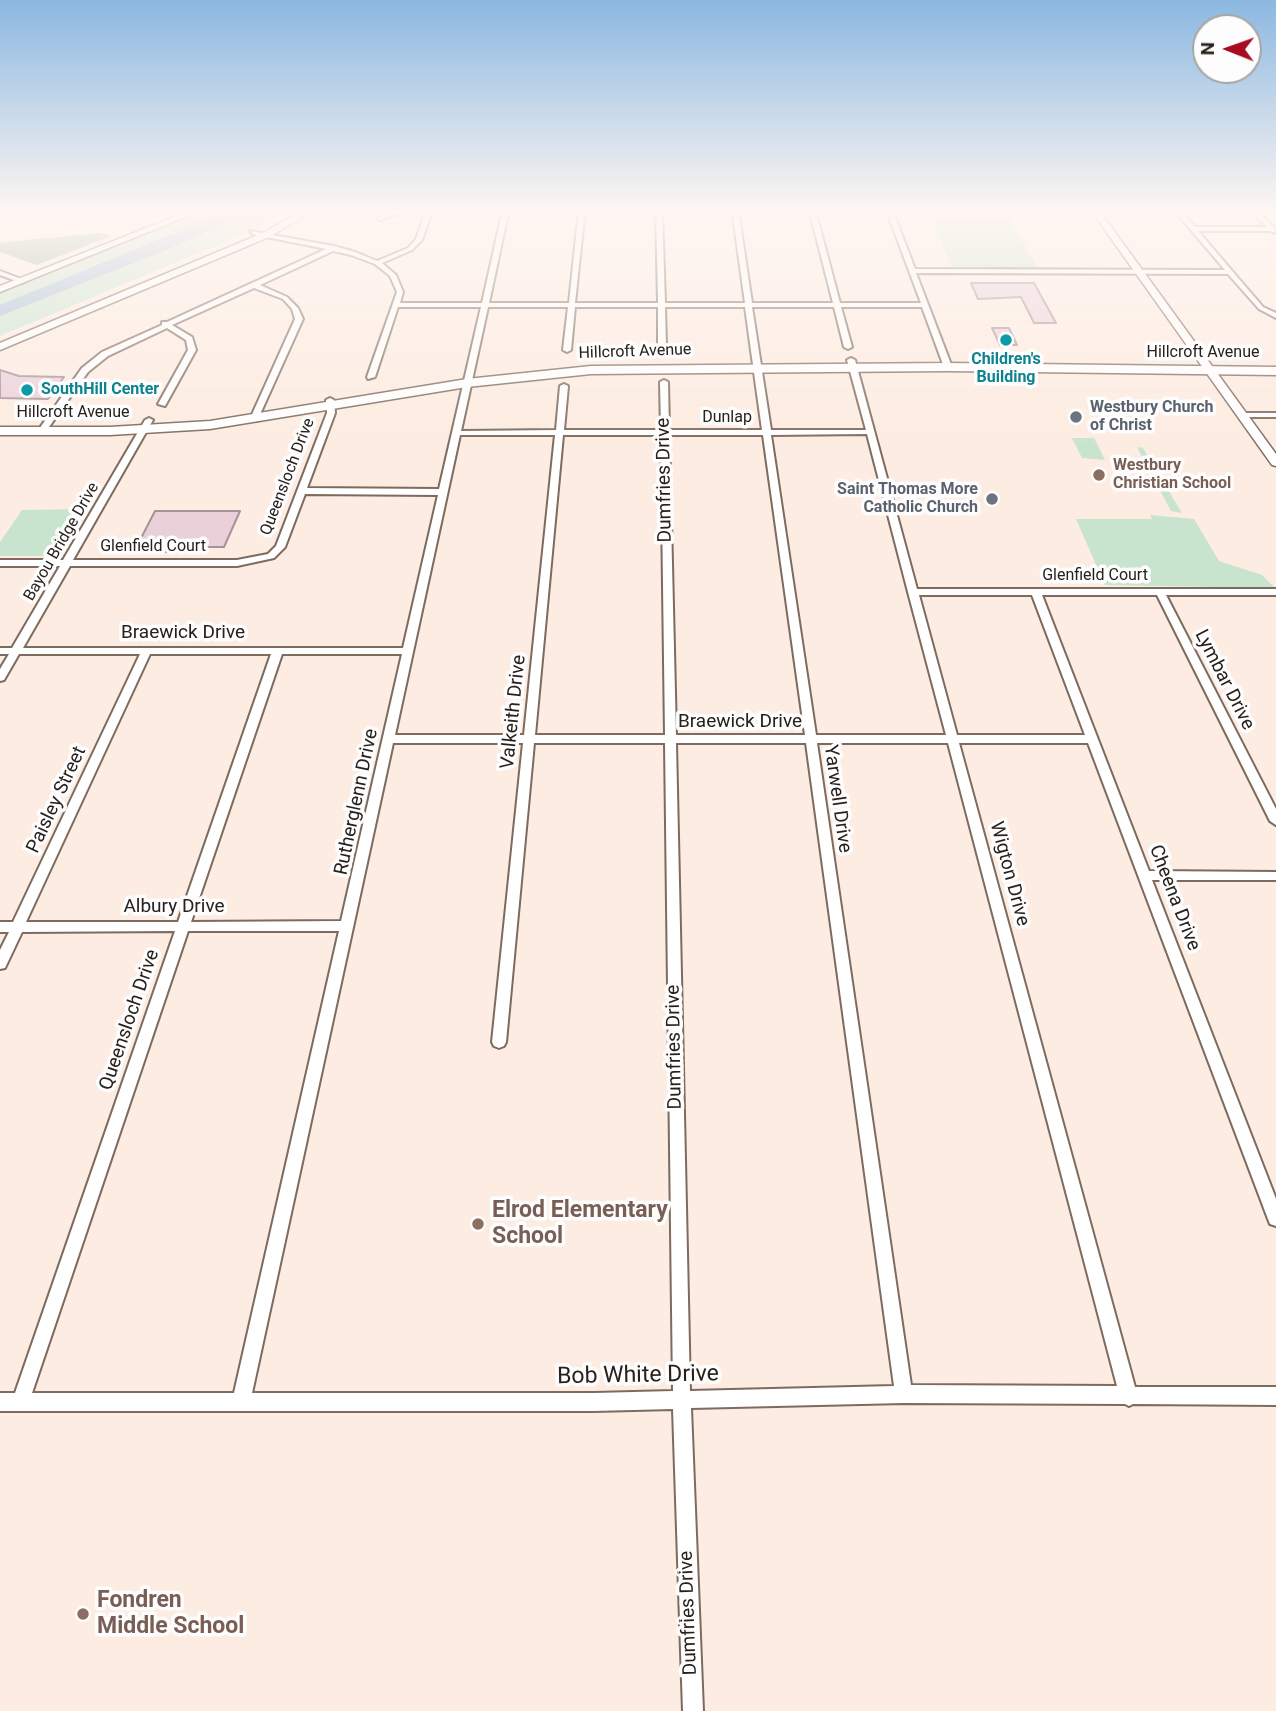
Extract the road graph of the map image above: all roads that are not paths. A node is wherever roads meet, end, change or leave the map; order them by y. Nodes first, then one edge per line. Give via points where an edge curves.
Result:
1 (120, 289) edge
2 (138, 289) edge
3 (245, 289) edge
4 (263, 289) edge
5 (398, 289) edge
6 (488, 289) edge
7 (573, 289) edge
8 (661, 289) edge
9 (747, 289) edge
10 (833, 289) edge
11 (919, 289) edge
12 (1151, 289) edge
13 (1245, 289) edge
14 (397, 304) junction
15 (571, 304) junction
16 (661, 304) junction
17 (749, 304) junction
18 (837, 304) junction
19 (925, 304) junction
20 (484, 305) junction
21 (1276, 316) edge
22 (165, 324) junction
23 (4, 337) edge
24 (19, 339) junction
25 (662, 345) dead end
26 (0, 347) edge
27 (567, 350) dead end
28 (1201, 357) junction
29 (1272, 357) edge
30 (851, 358) junction
31 (757, 364) junction
32 (947, 364) junction
33 (1147, 371) junction
34 (1211, 371) junction
35 (1276, 371) edge
36 (371, 377) dead end
37 (468, 379) junction
38 (664, 382) dead end
39 (564, 386) dead end
40 (162, 404) dead end
41 (331, 404) junction
42 (256, 415) junction
43 (1243, 415) junction
44 (1276, 415) edge
45 (1, 424) edge
46 (147, 425) junction
47 (44, 427) junction
48 (559, 432) junction
49 (665, 432) junction
50 (767, 432) junction
51 (871, 432) junction
52 (456, 433) junction
53 (1276, 462) edge
54 (302, 491) junction
55 (443, 492) junction
56 (264, 559) joint
57 (0, 563) edge
58 (67, 563) junction
59 (913, 592) junction
60 (1036, 592) junction
61 (1160, 592) junction
62 (1276, 592) edge
63 (147, 650) junction
64 (278, 650) junction
65 (0, 651) edge
66 (16, 651) junction
67 (408, 651) junction
68 (0, 678) edge
69 (388, 739) junction
70 (529, 739) junction
71 (669, 739) junction
72 (811, 739) junction
73 (953, 739) junction
74 (1092, 739) junction
75 (1276, 821) edge
76 (1144, 875) junction
77 (1276, 876) edge
78 (182, 926) junction
79 (347, 926) junction
80 (0, 927) edge
81 (17, 927) junction
82 (0, 964) edge
83 (499, 1042) dead end
84 (1276, 1219) edge
85 (904, 1394) junction
86 (1276, 1396) edge
87 (1129, 1397) junction
88 (682, 1400) junction
89 (0, 1402) edge
90 (241, 1402) junction
91 (20, 1403) junction
92 (692, 1711) edge

1 - 23 main road
2 - 24 main road
3 - 22 street
4 - 42 street via 285,298 299,320
5 - 14 street
6 - 20 street, Rutherglenn Drive
7 - 15 street
8 - 16 street
9 - 17 street, Yarwell Drive
10 - 18 street, Wigton Drive
11 - 19 street
12 - 28 main road
13 - 21 street via 1261,308
14 - 20 street
14 - 36 street
15 - 16 street
15 - 20 street
15 - 27 street
16 - 17 street
16 - 25 street
17 - 18 street
17 - 31 street, Yarwell Drive
18 - 19 street
18 - 30 street, Wigton Drive
19 - 32 street
20 - 37 street, Rutherglenn Drive
22 - 40 street via 189,338 192,350
22 - 47 street via 114,348 91,365
23 - 24 main road
24 - 26 main road
28 - 29 main road, Hillcroft Avenue
28 - 32 main road, Hillcroft Avenue
28 - 33 main road via 1194,366
28 - 34 main road
29 - 34 main road via 1222,361 1214,363
30 - 31 main road, Hillcroft Avenue
30 - 32 main road, Hillcroft Avenue
30 - 51 street, Wigton Drive
31 - 37 main road, Hillcroft Avenue
31 - 50 street, Yarwell Drive
32 - 33 main road, Hillcroft Avenue
33 - 34 main road, Hillcroft Avenue
34 - 35 main road, Hillcroft Avenue
34 - 43 main road
37 - 41 main road, Hillcroft Avenue
37 - 52 street, Rutherglenn Drive
38 - 49 street, Dumfries Drive
39 - 48 street, Valkeith Drive
41 - 42 main road, Hillcroft Avenue
41 - 54 street, Queensloch Drive
42 - 46 main road, Hillcroft Avenue
43 - 44 street
43 - 53 main road
45 - 47 main road, Hillcroft Avenue
46 - 47 main road, Hillcroft Avenue
46 - 58 street, Bayou Bridge Drive
48 - 49 street, Dunlap
48 - 52 street, Dunlap
48 - 70 street, Valkeith Drive
49 - 50 street, Dunlap
49 - 71 street, Dumfries Drive
50 - 51 street, Dunlap
50 - 72 street, Yarwell Drive
51 - 59 street, Wigton Drive
52 - 55 street, Rutherglenn Drive
54 - 55 street
54 - 56 street, Queensloch Drive via 281,547
55 - 67 street, Rutherglenn Drive
56 - 58 street, Glenfield Court
57 - 58 street, Glenfield Court
58 - 66 street, Bayou Bridge Drive
59 - 60 street, Glenfield Court
59 - 73 street, Wigton Drive
60 - 61 street, Glenfield Court
60 - 74 street, Cheena Drive
61 - 62 street, Glenfield Court
61 - 75 street, Lymbar Drive
63 - 64 street, Braewick Drive
63 - 66 street, Braewick Drive
63 - 81 street, Paisley Street
64 - 67 street, Braewick Drive
64 - 78 street, Queensloch Drive
65 - 66 street, Braewick Drive
66 - 68 street, Bayou Bridge Drive
67 - 69 street, Rutherglenn Drive
69 - 70 street, Braewick Drive
69 - 79 street, Rutherglenn Drive
70 - 71 street, Braewick Drive
70 - 83 street, Valkeith Drive
71 - 72 street, Braewick Drive
71 - 88 street, Dumfries Drive
72 - 73 street, Braewick Drive
72 - 85 street, Yarwell Drive
73 - 74 street, Braewick Drive
73 - 87 street, Wigton Drive
74 - 76 street, Cheena Drive
76 - 77 street
76 - 84 street, Cheena Drive
78 - 79 street, Albury Drive
78 - 81 street, Albury Drive
78 - 91 street, Queensloch Drive
79 - 90 street, Rutherglenn Drive
80 - 81 street, Albury Drive
81 - 82 street, Paisley Street
85 - 87 street, Bob White Drive
85 - 88 street, Bob White Drive
86 - 87 street, Bob White Drive
88 - 90 street, Bob White Drive
88 - 92 street, Dumfries Drive
89 - 91 street, Bob White Drive
90 - 91 street, Bob White Drive

